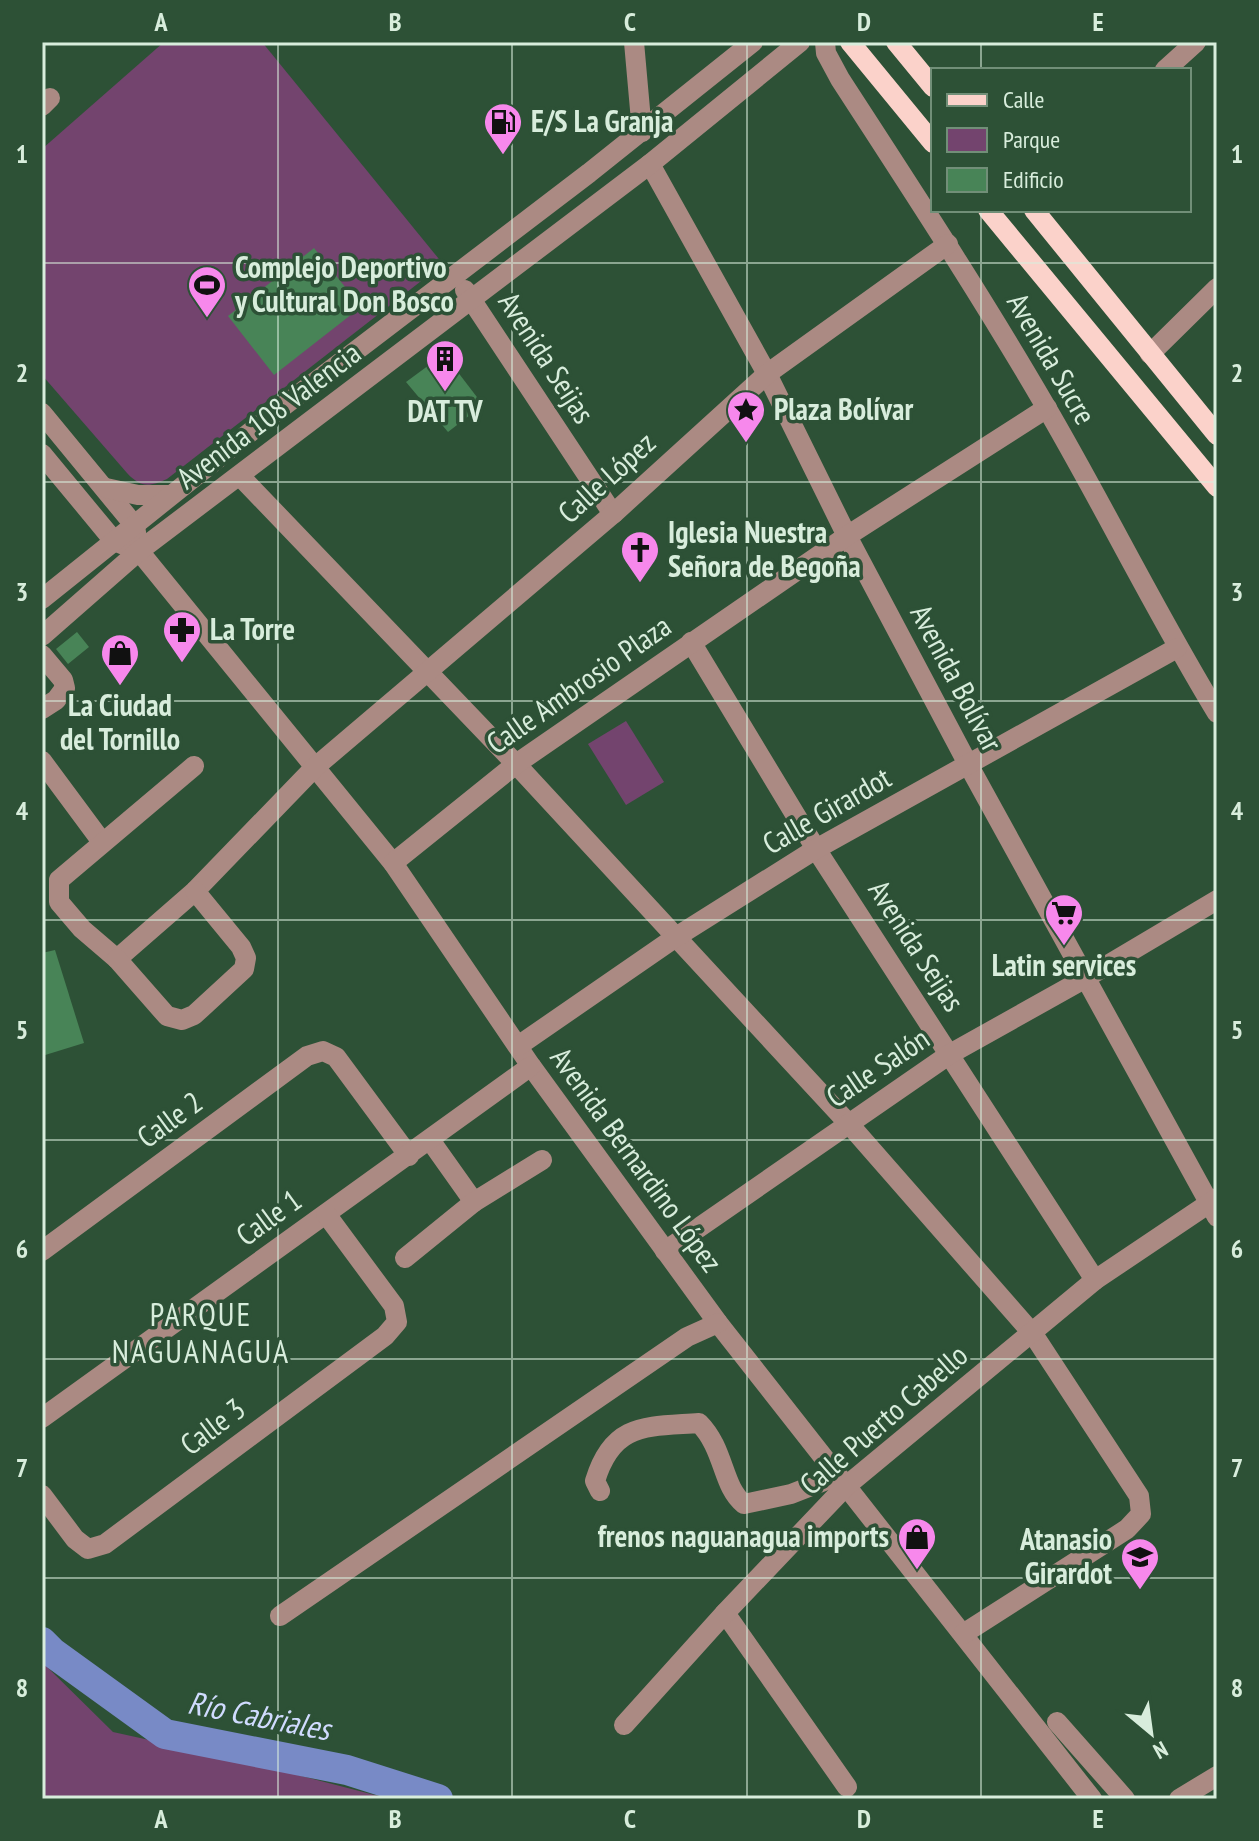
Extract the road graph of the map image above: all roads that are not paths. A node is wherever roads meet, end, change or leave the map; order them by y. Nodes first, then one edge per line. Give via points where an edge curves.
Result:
1 (634, 42) edge
2 (753, 42) edge
3 (800, 42) edge
4 (825, 42) edge
5 (850, 42) edge
6 (896, 42) edge
7 (1196, 42) edge
8 (1167, 68) edge
9 (931, 85) edge
10 (642, 132) junction
11 (931, 141) edge
12 (650, 164) junction
13 (990, 212) edge
14 (1036, 212) edge
15 (948, 244) junction
16 (455, 276) junction
17 (1217, 288) edge
18 (472, 301) junction
19 (1150, 354) junction
20 (767, 374) junction
21 (1047, 408) junction
22 (42, 413) edge
23 (1217, 435) edge
24 (42, 454) edge
25 (240, 476) junction
26 (1217, 487) edge
27 (106, 488) junction
28 (171, 495) junction
29 (613, 514) junction
30 (135, 526) junction
31 (847, 536) junction
32 (114, 541) junction
33 (139, 551) junction
34 (42, 599) edge
35 (42, 636) edge
36 (691, 642) junction
37 (1177, 648) junction
38 (42, 655) edge
39 (427, 673) junction
40 (42, 709) edge
41 (1217, 713) edge
42 (42, 761) edge
43 (516, 764) junction
44 (194, 766) dead end
45 (969, 766) junction
46 (314, 768) junction
47 (102, 842) junction
48 (816, 849) junction
49 (393, 863) junction
50 (195, 891) junction
51 (1217, 900) edge
52 (676, 937) junction
53 (117, 959) junction
54 (1084, 979) junction
55 (518, 1046) junction
56 (950, 1054) junction
57 (531, 1066) junction
58 (849, 1124) junction
59 (430, 1140) junction
60 (409, 1156) junction
61 (542, 1160) dead end
62 (474, 1202) junction
63 (1214, 1206) edge
64 (326, 1214) junction
65 (42, 1251) edge
66 (665, 1251) junction
67 (405, 1258) dead end
68 (1095, 1280) junction
69 (718, 1323) junction
70 (1033, 1334) junction
71 (42, 1418) edge
72 (841, 1482) junction
73 (600, 1491) dead end
74 (42, 1495) edge
75 (725, 1613) junction
76 (280, 1616) dead end
77 (963, 1634) junction
78 (1057, 1722) dead end
79 (624, 1725) dead end
80 (1217, 1776) edge
81 (847, 1787) dead end
82 (1092, 1799) edge
83 (1125, 1799) edge
84 (1179, 1799) edge

1 - 10 street
2 - 10 street, Avenida 108 Valencia
3 - 12 street, Avenida 108 Valencia
4 - 15 street, Avenida Sucre via 840,79
5 - 11 main road
6 - 9 main road
7 - 8 street
10 - 16 street, Avenida 108 Valencia
12 - 18 street, Avenida 108 Valencia
12 - 20 street, Avenida Bolívar
13 - 26 main road
14 - 19 main road
15 - 20 street, Calle López
15 - 21 street, Avenida Sucre
16 - 18 street, Avenida Seijas
16 - 28 street, Avenida 108 Valencia
17 - 19 street
18 - 25 street, Avenida 108 Valencia
18 - 29 street, Avenida Seijas
19 - 23 main road
20 - 29 street, Calle López
20 - 31 street, Avenida Bolívar
21 - 31 street, Calle Ambrosio Plaza
21 - 37 street, Avenida Sucre
22 - 27 street
24 - 32 street
25 - 33 street, Avenida 108 Valencia
25 - 39 street
27 - 28 street
27 - 30 street
28 - 30 street, Avenida 108 Valencia
29 - 39 street, Calle López
30 - 32 street, Avenida 108 Valencia
30 - 33 street
31 - 36 street, Calle Ambrosio Plaza
31 - 45 street, Avenida Bolívar
32 - 33 street
32 - 34 street, Avenida 108 Valencia
33 - 35 street, Avenida 108 Valencia
33 - 46 street, Avenida Bernardino López
36 - 43 street, Calle Ambrosio Plaza
36 - 48 street, Avenida Seijas
37 - 41 street, Avenida Sucre
37 - 45 street, Calle Girardot
38 - 40 street via 65,688
39 - 43 street
39 - 46 street, Calle López
42 - 47 street
43 - 49 street, Calle Ambrosio Plaza
43 - 52 street
44 - 47 street
45 - 48 street, Calle Girardot
45 - 54 street, Avenida Bolívar
46 - 49 street, Avenida Bernardino López
46 - 50 street, Calle López
47 - 53 street via 59,880 59,902
48 - 52 street, Calle Girardot
48 - 56 street, Avenida Seijas
49 - 55 street, Avenida Bernardino López
50 - 53 street, Calle López
50 - 53 street via 246,958 244,969 194,1015 182,1020 167,1016
51 - 54 street, Calle Salón
52 - 55 street, Calle Girardot
52 - 58 street
54 - 56 street, Calle Salón
54 - 63 street, Avenida Bolívar
55 - 57 street, Avenida Bernardino López
56 - 58 street, Calle Salón
56 - 68 street, Avenida Seijas
57 - 59 street, Calle 1
57 - 66 street, Avenida Bernardino López
58 - 66 street, Calle Salón
58 - 70 street
59 - 60 street, Calle 1
59 - 62 street
60 - 64 street, Calle 1
60 - 65 street, Calle 2 via 336,1057 323,1051 307,1056
61 - 62 street
62 - 67 street
63 - 68 street, Calle Puerto Cabello
64 - 71 street, Calle 1
64 - 74 street, Calle 3 via 394,1306 397,1322 385,1336 105,1544 88,1549 75,1539
66 - 69 street, Avenida Bernardino López
68 - 70 street, Calle Puerto Cabello
69 - 72 street, Avenida Bernardino López
69 - 76 street via 687,1337
70 - 72 street, Calle Puerto Cabello
70 - 77 street via 1139,1496 1141,1514 1127,1529
72 - 73 street via 744,1504 735,1497 718,1449 699,1423 634,1430 614,1443 602,1458 595,1481
72 - 75 street, Calle Puerto Cabello
72 - 77 street, Avenida Bernardino López
75 - 79 street, Calle Puerto Cabello
75 - 81 street
77 - 82 street, Avenida Bernardino López
78 - 83 street
80 - 84 street

